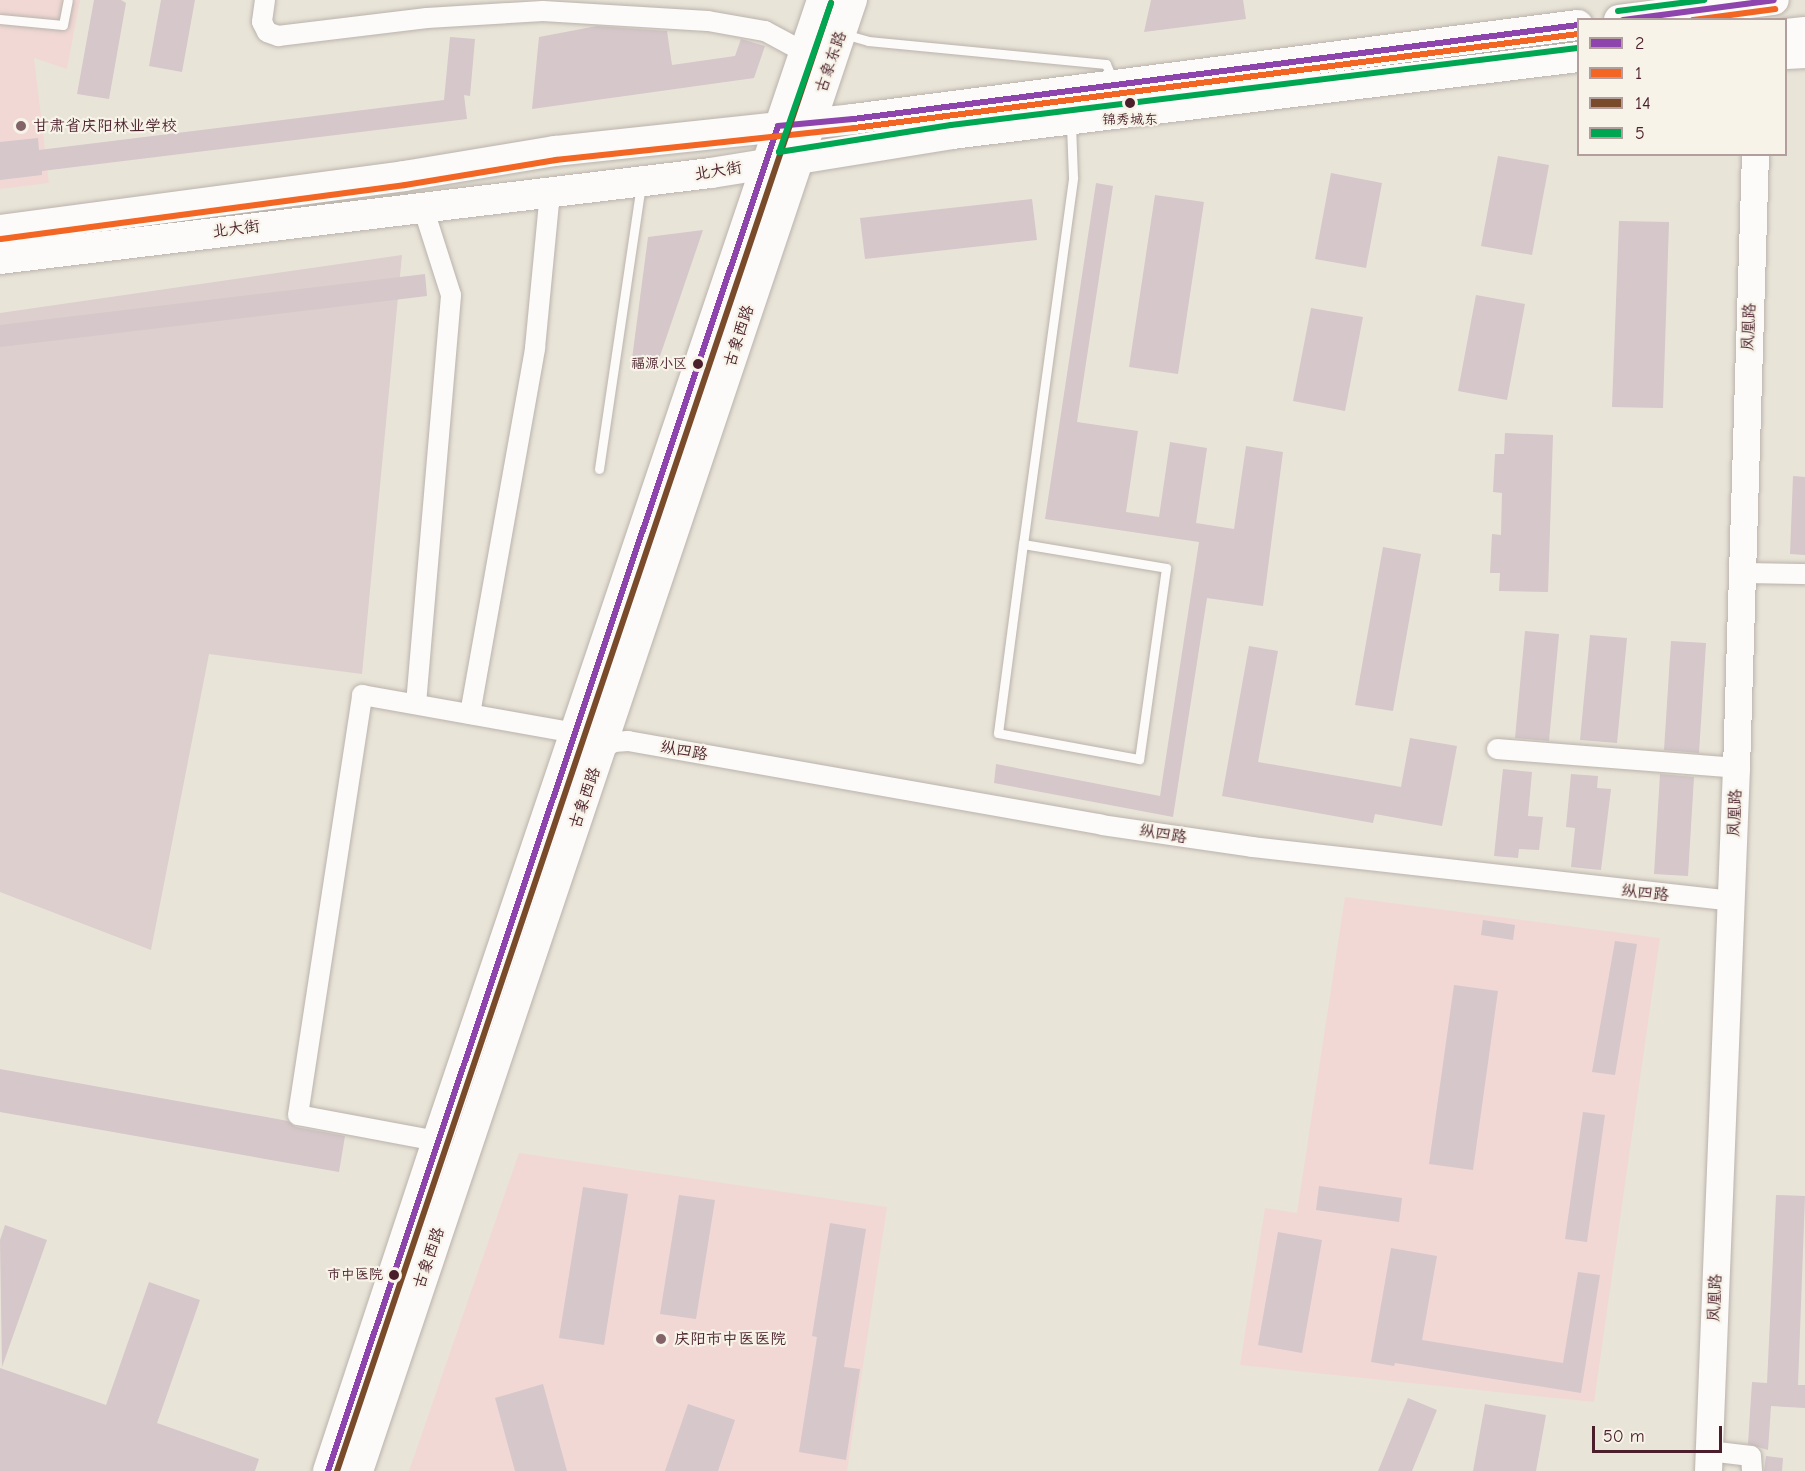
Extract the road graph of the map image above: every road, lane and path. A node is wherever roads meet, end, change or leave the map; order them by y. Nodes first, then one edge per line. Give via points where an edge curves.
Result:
1 (68, 0) edge
2 (265, 0) edge
3 (822, 0) edge
4 (852, 0) edge
5 (1756, 9) edge
6 (1644, 18) edge
7 (0, 19) edge
8 (1577, 25) edge
9 (1805, 32) edge
10 (841, 34) junction
11 (1787, 34) edge
12 (804, 52) junction
13 (1805, 54) edge
14 (1787, 55) edge
15 (1577, 57) edge
16 (1114, 84) junction
17 (1071, 119) junction
18 (810, 123) junction
19 (778, 126) junction
20 (1740, 156) edge
21 (1755, 156) edge
22 (799, 157) junction
23 (766, 163) junction
24 (642, 181) junction
25 (550, 193) junction
26 (423, 207) junction
27 (0, 230) edge
28 (0, 259) edge
29 (600, 469) dead end
30 (1023, 544) junction
31 (1741, 573) junction
32 (1805, 574) edge
33 (416, 704) junction
34 (615, 710) junction
35 (470, 714) junction
36 (575, 733) junction
37 (1497, 749) dead end
38 (601, 750) junction
39 (1729, 767) junction
40 (1724, 896) junction
41 (437, 1141) junction
42 (1703, 1464) edge
43 (328, 1471) edge
44 (358, 1471) edge
45 (1752, 1471) edge

1 - 7 lane via 63,25
2 - 12 street via 261,22 267,32 278,36 427,18 543,11 708,21 765,31
3 - 12 main road, 古象东路
4 - 10 main road, 古象东路
5 - 6 main road
8 - 16 main road, 北大街
9 - 11 main road
10 - 16 lane via 868,41 1106,64
10 - 18 main road, 古象东路
12 - 19 main road, 古象东路
13 - 14 street
15 - 17 main road, 北大街
16 - 18 main road, 北大街
17 - 22 main road, 北大街
17 - 30 lane via 1073,177
18 - 19 main road, 北大街
18 - 22 main road, 古象西路
19 - 23 main road, 古象西路
19 - 27 main road, 北大街 via 555,151 381,179
20 - 39 street, 凤凰路
21 - 31 street, 凤凰路
22 - 23 main road, 北大街
22 - 34 main road, 古象西路
23 - 24 main road, 北大街
23 - 36 main road, 古象西路
24 - 25 main road, 北大街
24 - 29 lane
25 - 26 main road, 北大街
25 - 35 street via 535,348
26 - 28 main road, 北大街
26 - 33 street via 451,295
30 - 30 lane via 998,733 1139,759 1166,568
31 - 32 street
31 - 39 street, 凤凰路
33 - 35 street
33 - 41 street via 362,695 298,1115
34 - 38 main road, 古象西路
34 - 40 street, 纵四路 via 619,724 631,733 1103,815 1253,838
35 - 36 street
36 - 41 main road, 古象西路
37 - 39 street
38 - 40 street, 纵四路 via 608,744 628,741 1102,825 1252,847
38 - 44 main road, 古象西路
39 - 40 street, 凤凰路
40 - 42 street, 凤凰路
41 - 43 main road, 古象西路
42 - 45 street via 1751,1456

